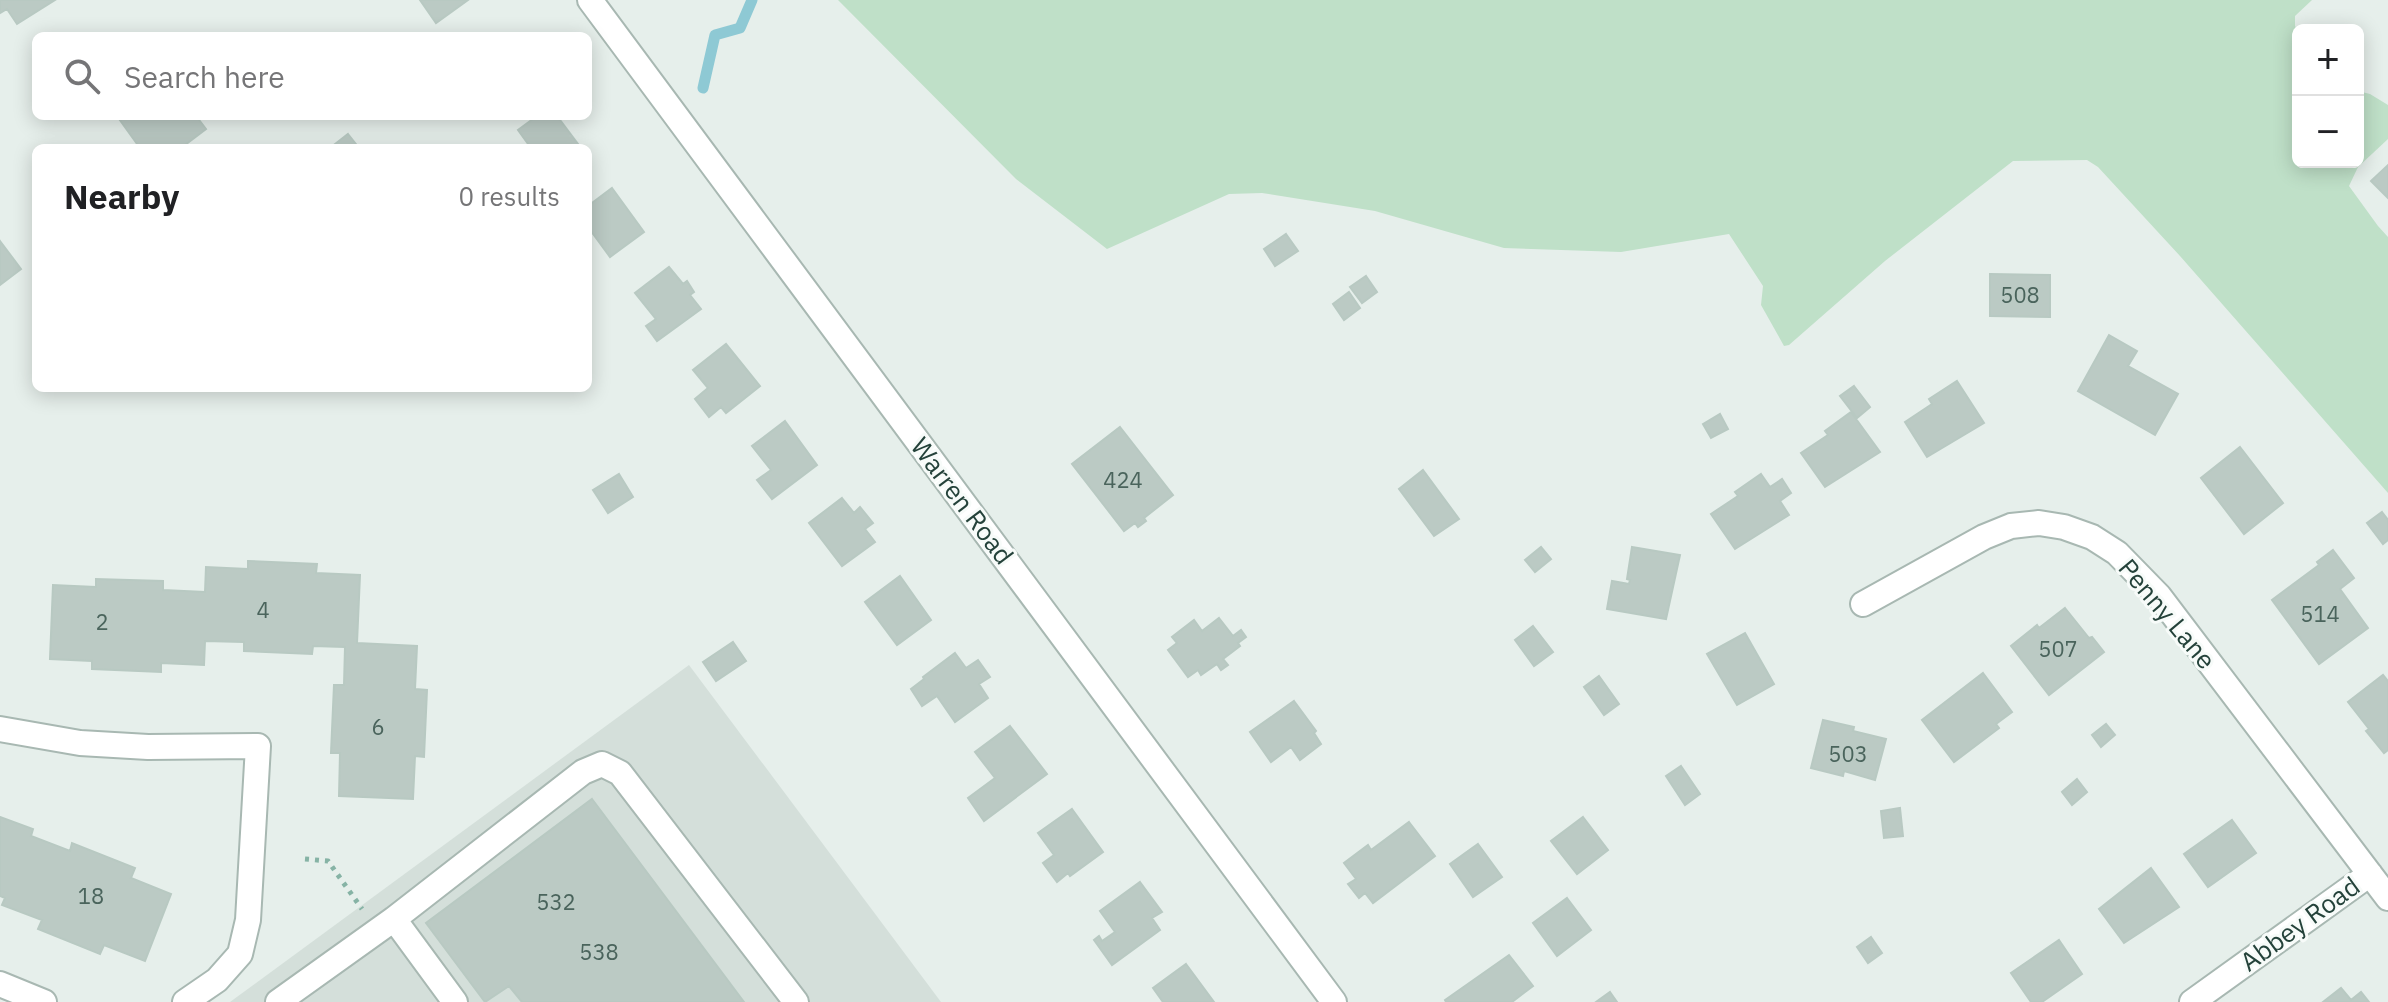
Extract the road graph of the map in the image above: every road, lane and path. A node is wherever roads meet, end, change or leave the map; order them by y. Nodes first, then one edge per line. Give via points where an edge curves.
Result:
1 (603, 5) edge
2 (1863, 604) dead end
3 (0, 729) edge
4 (305, 859) dead end
5 (2370, 874) junction
6 (2388, 898) edge
7 (364, 912) dead end
8 (394, 919) junction
9 (0, 984) edge
10 (44, 1002) edge
11 (185, 1002) edge
12 (278, 1002) edge
13 (455, 1002) edge
14 (796, 1002) edge
15 (1334, 1002) edge
16 (2192, 1002) edge

1 - 15 street, Warren Road
2 - 5 street, Penny Lane via 2011,526 2039,523 2092,537 2117,553 2159,596
3 - 11 street via 107,745 258,746 248,920 240,954 217,980
4 - 7 path via 328,861
5 - 6 street, Penny Lane
5 - 16 street, Abbey Road
8 - 12 street
8 - 13 street
8 - 14 street via 583,772 602,764 620,773
9 - 10 street

